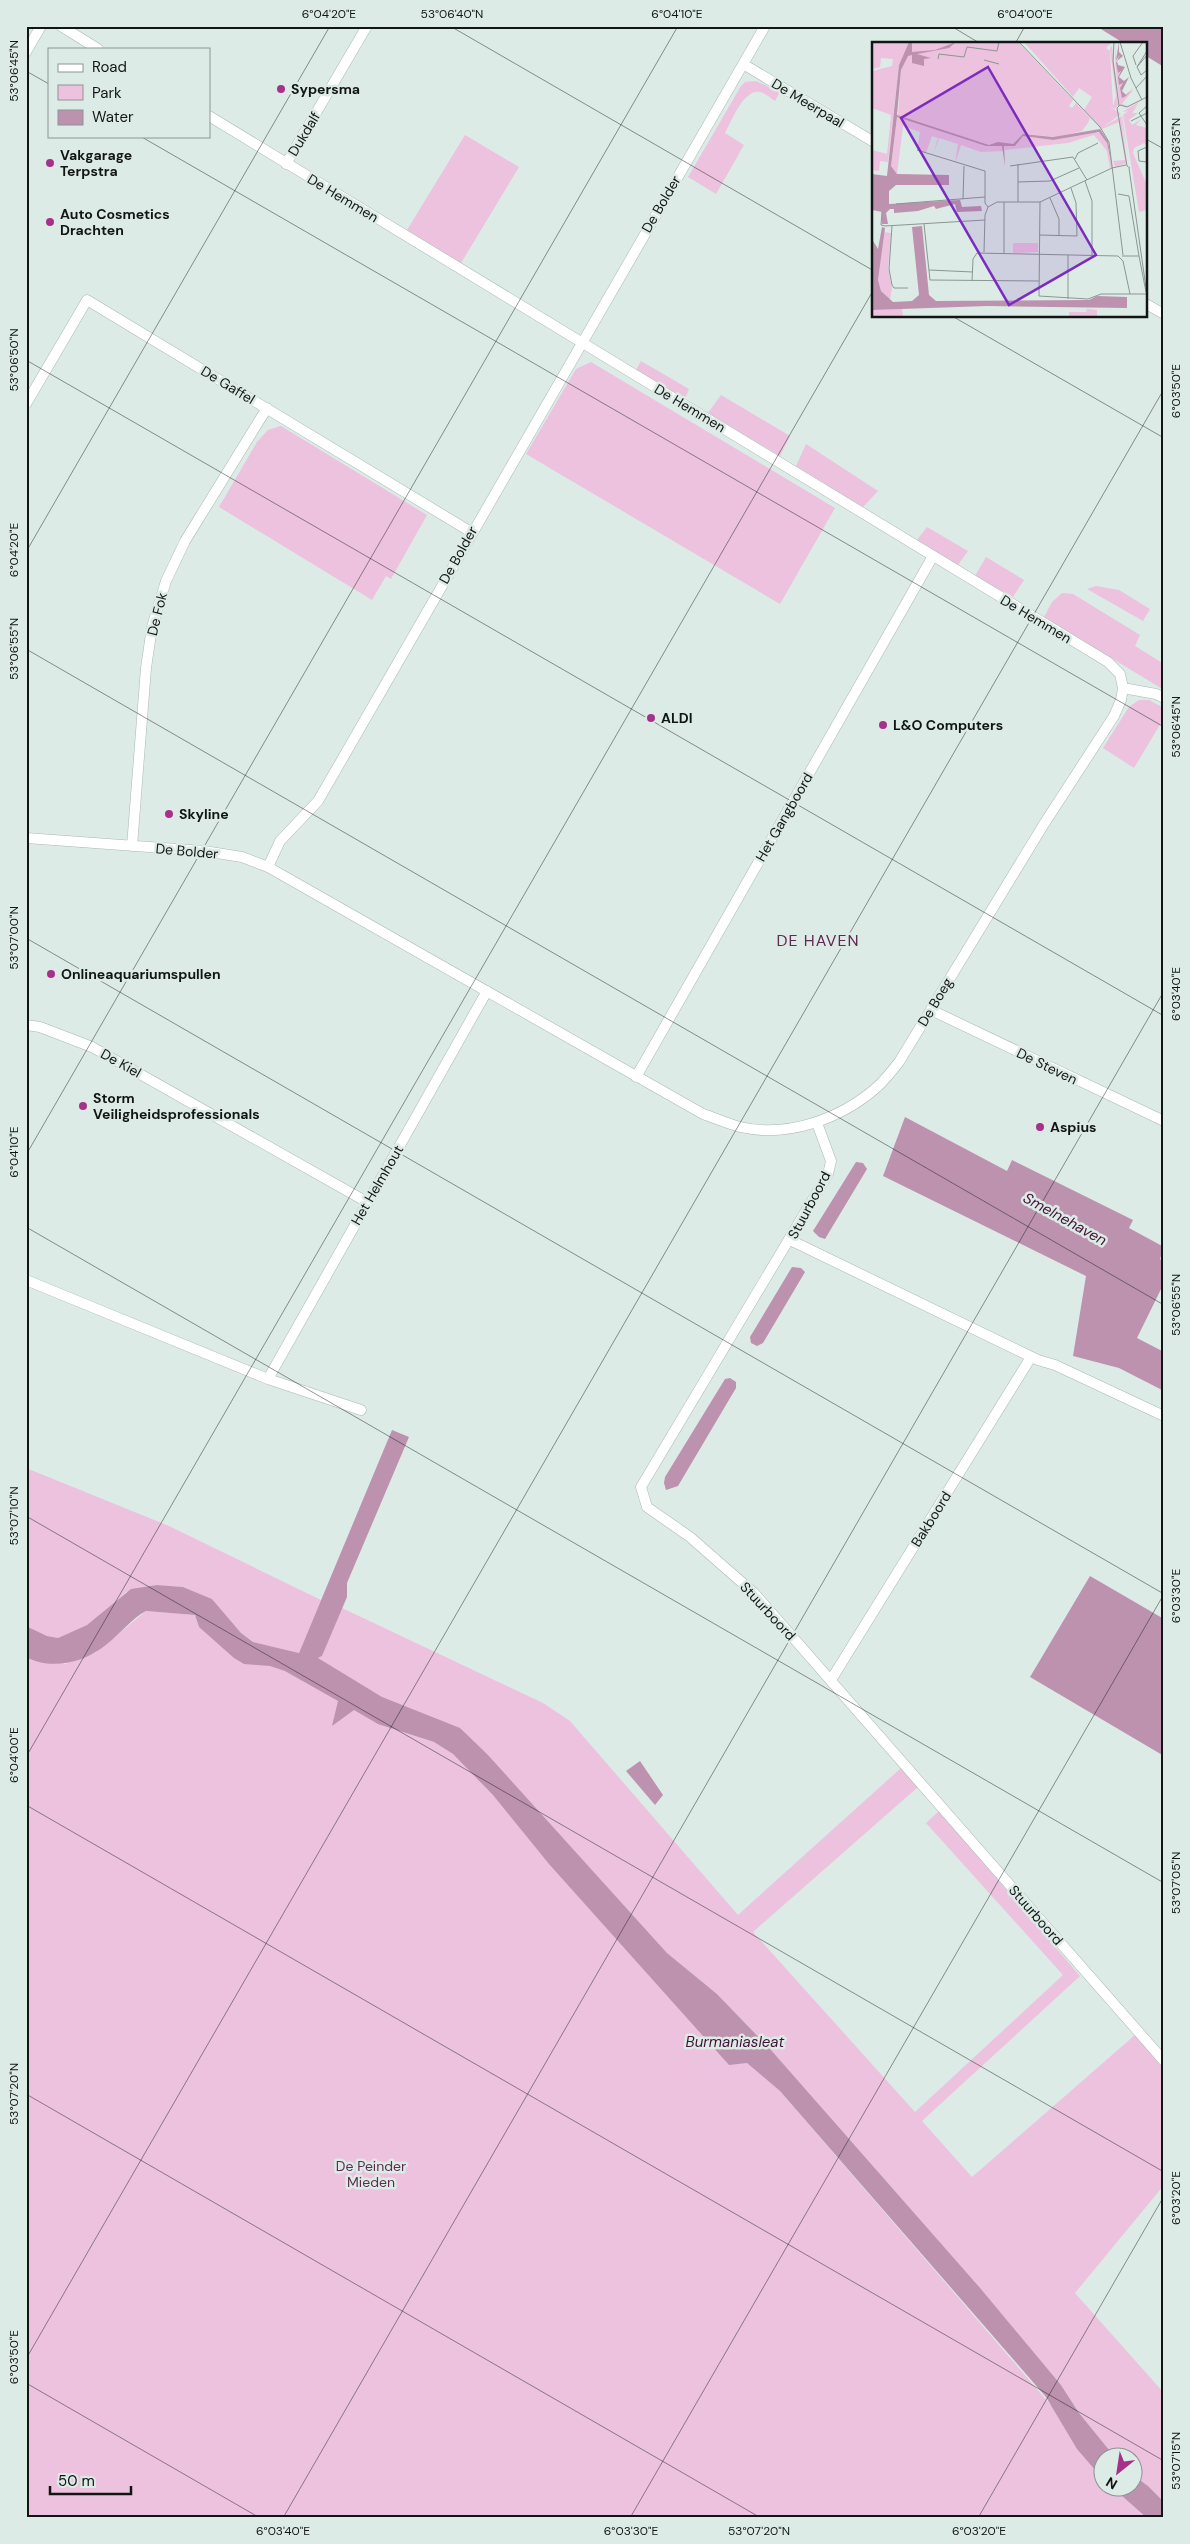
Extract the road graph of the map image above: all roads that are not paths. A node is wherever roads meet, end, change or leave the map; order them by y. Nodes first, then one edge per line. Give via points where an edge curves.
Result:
1 (41, 26) edge
2 (61, 26) edge
3 (368, 26) edge
4 (764, 26) edge
5 (96, 48) edge
6 (26, 52) edge
7 (742, 64) junction
8 (210, 117) edge
9 (872, 141) edge
10 (286, 164) junction
11 (1148, 305) edge
12 (1164, 314) edge
13 (580, 342) junction
14 (26, 404) edge
15 (267, 408) junction
16 (471, 532) junction
17 (933, 556) junction
18 (1123, 688) junction
19 (1164, 698) edge
20 (26, 838) edge
21 (132, 846) junction
22 (268, 867) junction
23 (487, 990) junction
24 (930, 1010) junction
25 (26, 1024) edge
26 (636, 1077) junction
27 (1164, 1121) edge
28 (816, 1123) junction
29 (367, 1202) junction
30 (790, 1240) junction
31 (26, 1280) edge
32 (1031, 1357) junction
33 (268, 1380) junction
34 (361, 1410) dead end
35 (1164, 1416) edge
36 (831, 1680) junction
37 (1164, 2061) edge

1 - 6 street
2 - 5 street
3 - 10 street, Dukdalf
4 - 7 street, De Bolder
7 - 9 street, De Meerpaal
7 - 13 street, De Bolder
8 - 10 street, De Hemmen
10 - 13 street, De Hemmen
11 - 12 street
13 - 16 street, De Bolder
13 - 17 street, De Hemmen
14 - 15 street, De Gaffel via 88,300
15 - 16 street, De Gaffel
15 - 21 street, De Fok via 185,541 166,581 152,627 146,668
16 - 22 street, De Bolder via 318,801 280,841
17 - 18 street, De Hemmen via 1108,662 1120,674
17 - 26 street, Het Gangboord
18 - 19 street
18 - 24 street, De Boeg via 1114,716
20 - 21 street, De Bolder
21 - 22 street, De Bolder via 232,855
22 - 23 street
23 - 26 street
23 - 29 street, Het Helmhout
24 - 27 street, De Steven
24 - 28 street, De Boeg via 899,1062 876,1088 847,1109
25 - 29 street, De Kiel via 92,1047
26 - 28 street, De Boeg via 704,1114 741,1127 780,1129
28 - 30 street, Stuurboord via 830,1161 828,1174
29 - 33 street, Het Helmhout
30 - 32 street
30 - 36 street, Stuurboord via 641,1487 646,1507 690,1537 754,1593
31 - 33 street
32 - 35 street
32 - 36 street, Bakboord
33 - 34 street
36 - 37 street, Stuurboord

